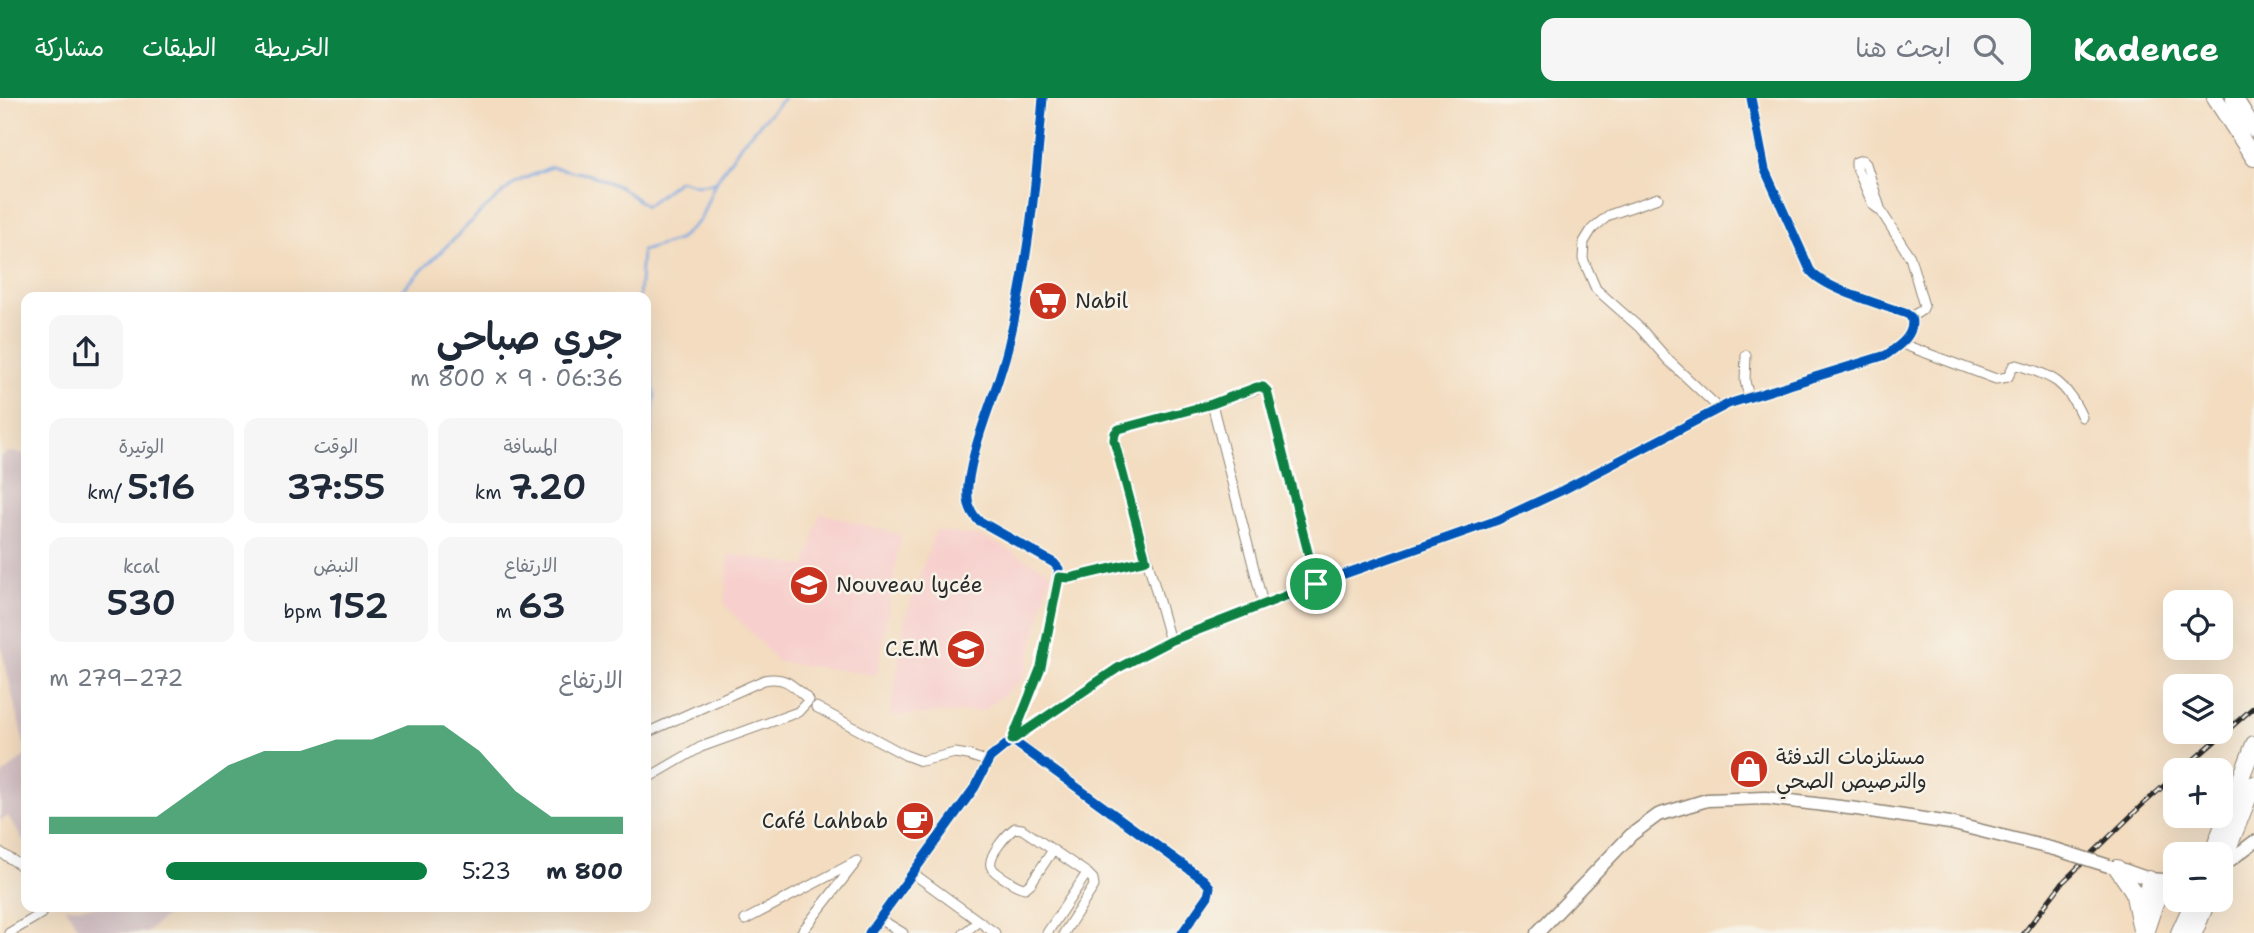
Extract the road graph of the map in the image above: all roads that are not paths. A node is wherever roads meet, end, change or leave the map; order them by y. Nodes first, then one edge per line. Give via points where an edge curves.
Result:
1 (1043, 98) edge
2 (1751, 98) edge
3 (2215, 98) edge
4 (2234, 98) edge
5 (2254, 129) edge
6 (2254, 158) edge
7 (1658, 198) dead end
8 (1881, 211) junction
9 (1911, 317) junction
10 (1902, 344) junction
11 (1745, 355) dead end
12 (1749, 397) junction
13 (1212, 404) junction
14 (1718, 408) junction
15 (2082, 417) dead end
16 (1146, 560) junction
17 (1059, 577) junction
18 (1316, 584) junction
19 (1263, 604) junction
20 (1170, 641) junction
21 (816, 707) dead end
22 (651, 731) edge
23 (1012, 740) junction
24 (2254, 744) edge
25 (989, 762) junction
26 (651, 776) edge
27 (2254, 784) edge
28 (2236, 811) junction
29 (2219, 842) edge
30 (2228, 842) edge
31 (2254, 842) edge
32 (1053, 850) junction
33 (0, 852) edge
34 (2233, 857) edge
35 (21, 866) edge
36 (2113, 867) junction
37 (1087, 873) junction
38 (914, 874) junction
39 (2149, 878) junction
40 (2163, 879) edge
41 (2163, 894) edge
42 (42, 912) edge
43 (2189, 912) edge
44 (2203, 912) edge
45 (880, 919) junction
46 (745, 920) dead end
47 (979, 921) junction
48 (2142, 932) edge
49 (9, 933) edge
50 (801, 933) edge
51 (869, 933) edge
52 (903, 933) edge
53 (964, 933) edge
54 (995, 933) edge
55 (1048, 933) edge
56 (1064, 933) edge
57 (1182, 933) edge
58 (1537, 933) edge
59 (2179, 933) edge
60 (2194, 933) edge

1 - 17 street via 1032,222 1018,303 978,443 968,501 978,520 1054,563
2 - 9 street via 1765,170 1813,274 1829,285
3 - 6 highway
4 - 5 highway
7 - 14 street via 1609,215 1584,242 1583,259 1596,289
8 - 8 street via 1865,162 1858,161 1871,202
8 - 9 street via 1914,266 1924,306
9 - 10 street via 1911,331
10 - 12 street via 1886,355
10 - 15 street via 1996,379 2008,377 2016,365 2045,376 2064,385
11 - 12 street
12 - 14 street
13 - 16 street via 1115,433
13 - 18 street via 1257,387 1267,391
13 - 19 street
14 - 18 street via 1498,520
16 - 17 street
16 - 20 street
17 - 23 street via 1041,667
18 - 19 street
19 - 20 street
20 - 23 street via 1118,668
21 - 25 street via 921,761 955,753
22 - 26 street via 764,680 778,678 790,683 809,700 797,712 701,747
23 - 25 street
23 - 57 street via 1204,880 1210,887 1208,896
24 - 28 highway
25 - 38 street
27 - 28 highway
28 - 29 highway
28 - 30 highway
31 - 34 main road
32 - 32 street via 1015,828 991,859 991,866 1025,888
32 - 37 street
33 - 35 street
36 - 39 main road
36 - 48 highway via 2133,891
36 - 58 main road, bridge via 1950,823 1766,798 1707,800 1658,815 1631,835
37 - 55 street
37 - 56 street via 1094,886
38 - 45 street
38 - 47 street
39 - 40 main road
39 - 48 highway
41 - 48 highway
42 - 49 street
43 - 59 highway
44 - 60 highway
45 - 51 street
45 - 52 street
46 - 50 street via 856,862
47 - 53 street
47 - 54 street

